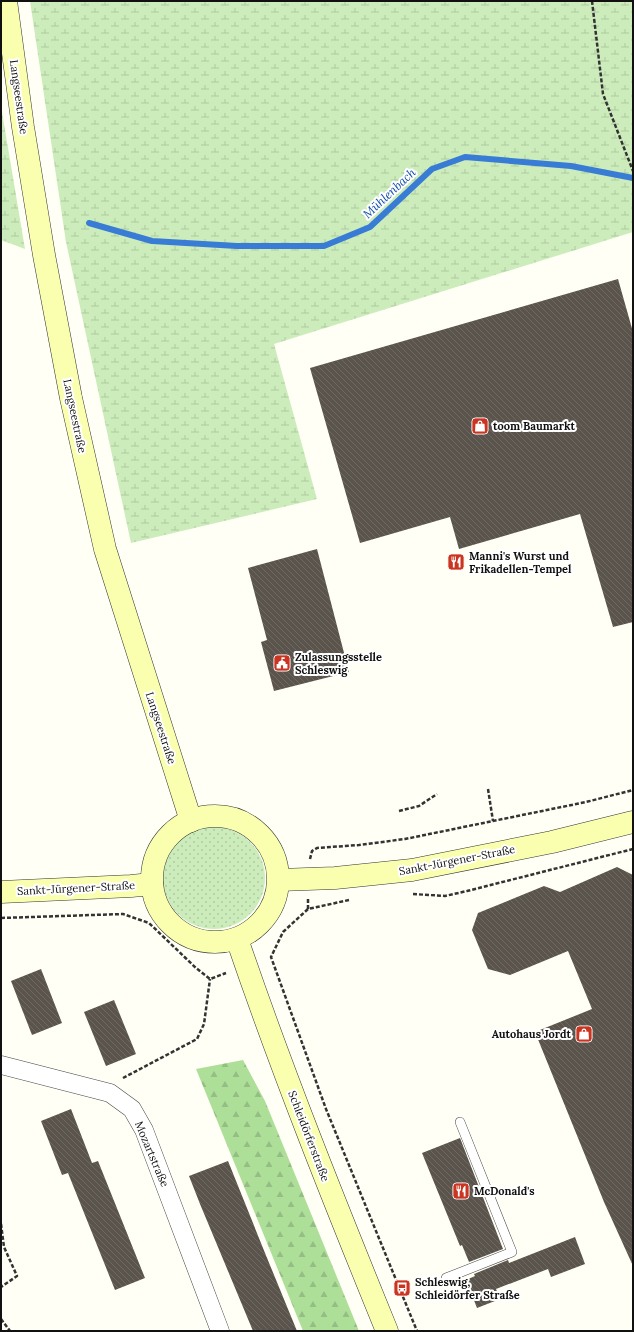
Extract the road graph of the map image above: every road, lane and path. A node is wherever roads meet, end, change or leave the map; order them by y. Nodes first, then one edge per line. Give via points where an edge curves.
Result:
1 (6, 1) edge
2 (592, 1) edge
3 (633, 172) edge
4 (488, 790) dead end
5 (633, 790) edge
6 (437, 794) dead end
7 (399, 811) dead end
8 (191, 821) junction
9 (493, 821) junction
10 (633, 822) edge
11 (633, 849) edge
12 (306, 879) junction
13 (279, 880) junction
14 (152, 884) junction
15 (1, 892) edge
16 (407, 894) dead end
17 (355, 900) dead end
18 (308, 909) junction
19 (1, 918) edge
20 (237, 939) junction
21 (271, 957) junction
22 (246, 965) junction
23 (210, 979) junction
24 (1, 1065) edge
25 (110, 1092) junction
26 (460, 1122) dead end
27 (1, 1224) edge
28 (446, 1278) dead end
29 (1, 1287) edge
30 (1, 1319) edge
31 (10, 1331) edge
32 (220, 1331) edge
33 (387, 1331) edge
34 (417, 1331) edge

1 - 8 street, Langseestraße via 44,255 71,398 105,549
2 - 3 path via 603,94
4 - 9 path
5 - 9 path
6 - 7 path via 419,806
8 - 13 street via 211,816 231,818 250,827 266,841 276,859
8 - 14 street via 174,832 161,847 153,865
9 - 12 path via 405,839 317,848 312,852
10 - 12 street, Sankt-Jürgener-Straße via 433,867
11 - 16 path via 467,892 445,896
12 - 13 street, Sankt-Jürgener-Straße
12 - 18 path
13 - 20 street via 276,899 267,916 254,930
14 - 15 street, Sankt-Jürgener-Straße
14 - 20 street via 157,904 167,920 182,933 206,942 218,943
17 - 18 path
18 - 21 path via 283,932
19 - 23 path via 123,914 148,923
20 - 22 street, Schleidörferstraße
21 - 22 path
21 - 34 path via 326,1109
22 - 23 path
22 - 33 street, Schleidörferstraße via 307,1133
23 - 25 path via 204,1024 197,1039 117,1081
24 - 25 street, Mozartstraße
25 - 32 street, Mozartstraße via 132,1109 144,1130
26 - 28 lane via 512,1252
27 - 29 path via 4,1247 17,1276
30 - 31 path

